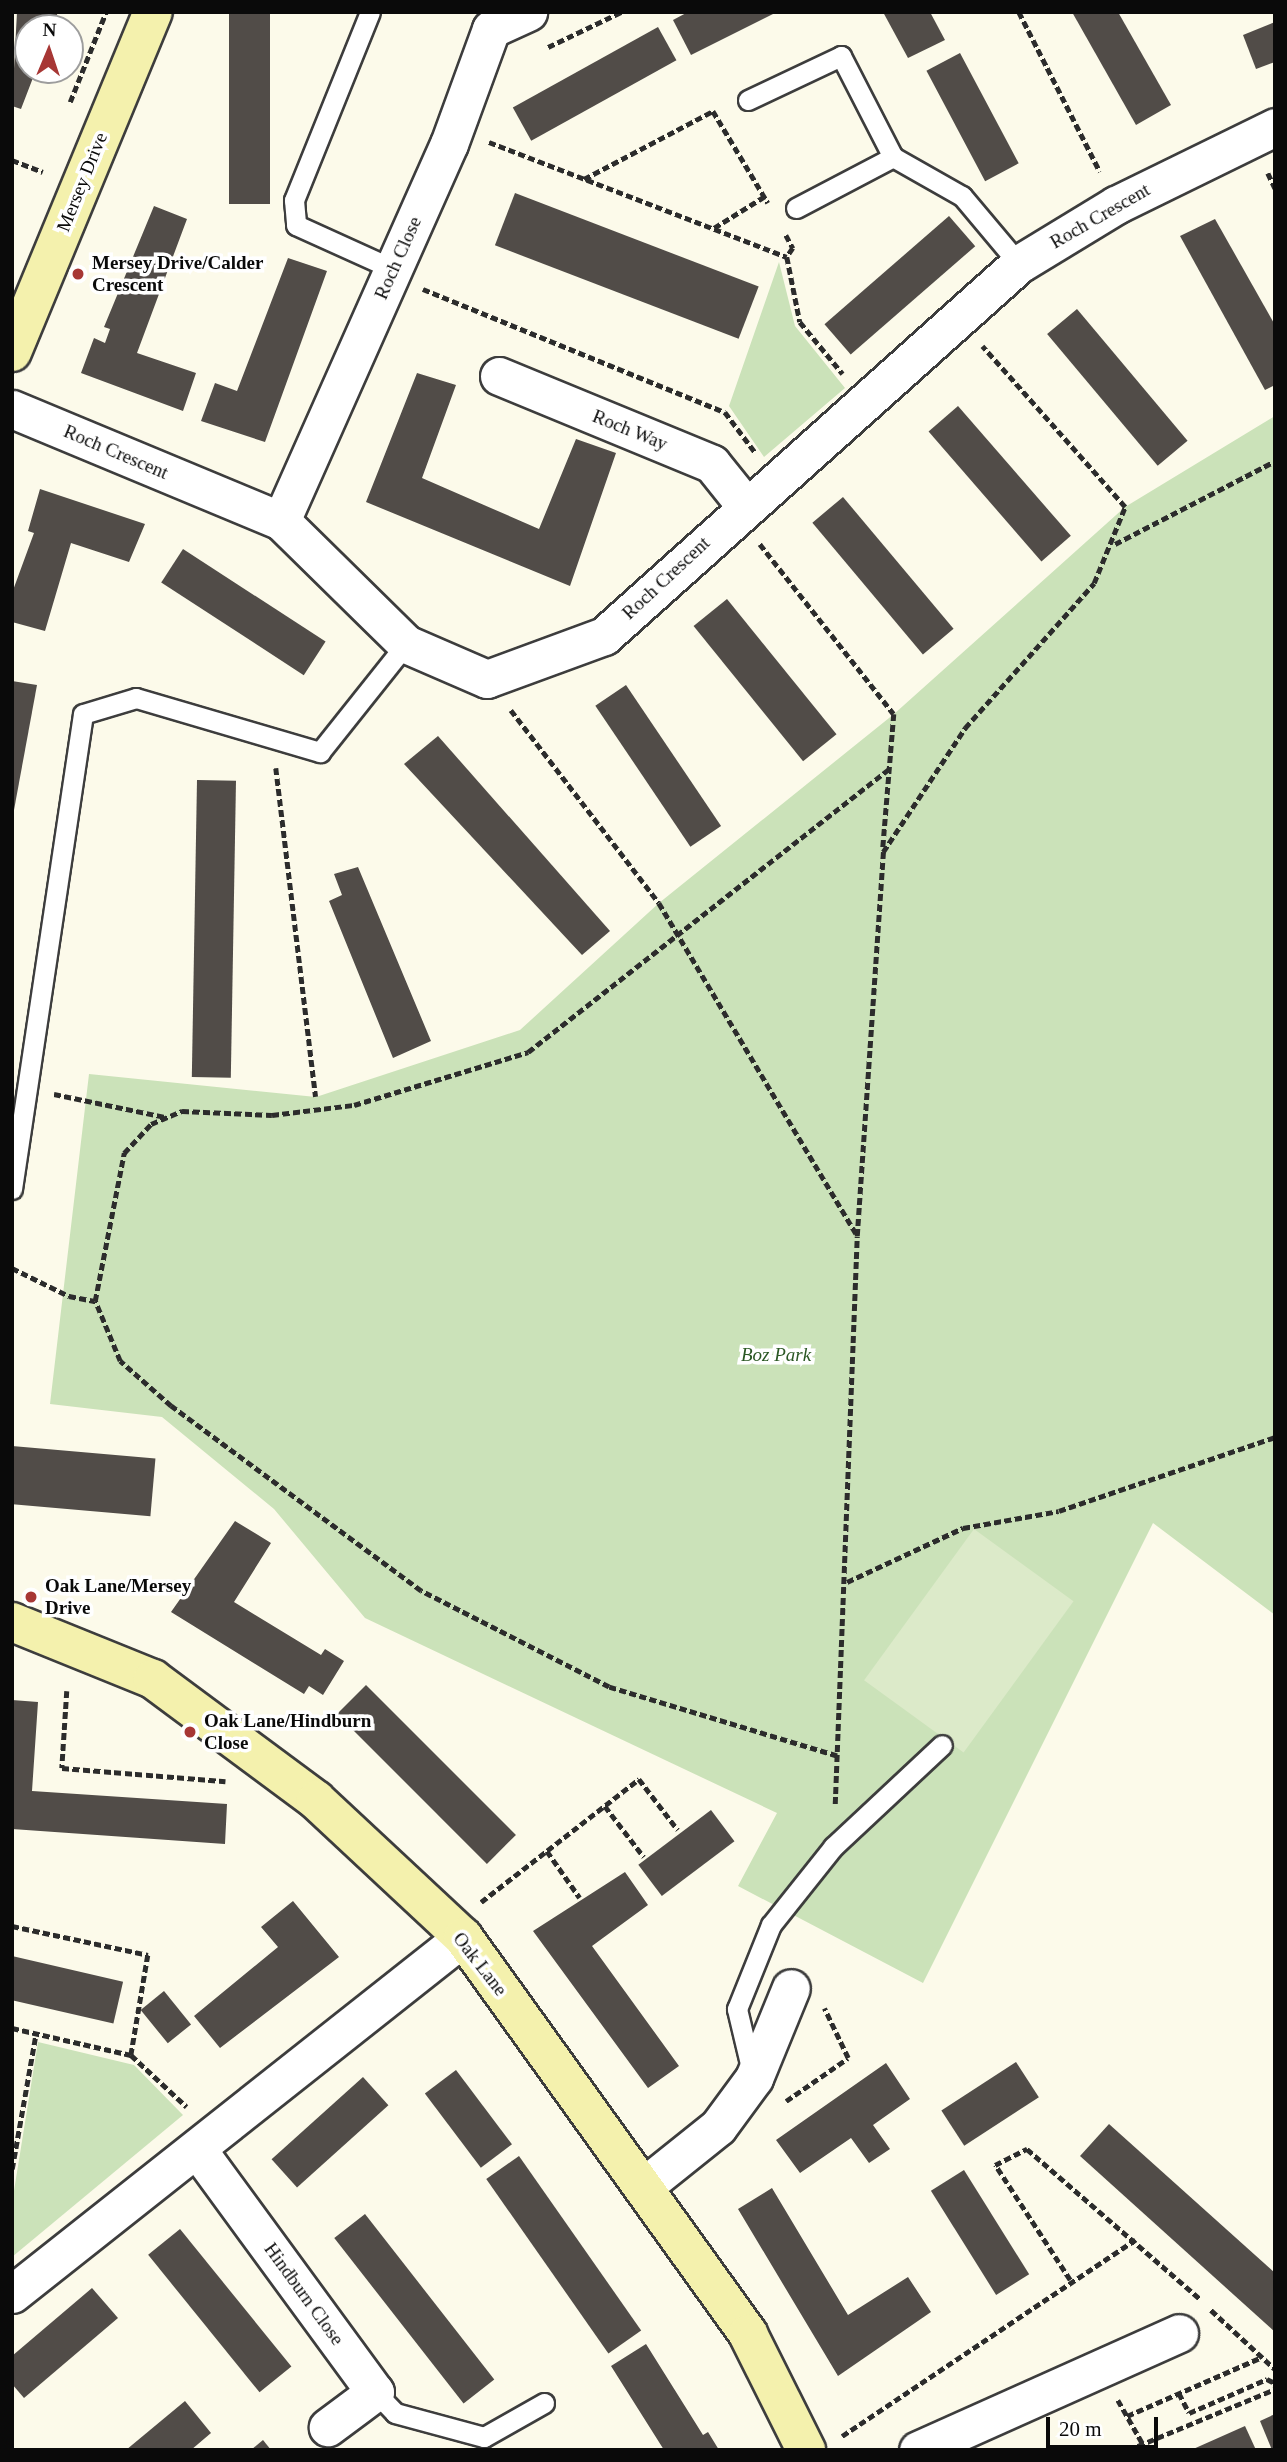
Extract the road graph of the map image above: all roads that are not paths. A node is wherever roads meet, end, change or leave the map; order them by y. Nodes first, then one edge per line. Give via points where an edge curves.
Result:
1 (153, 12) edge
2 (370, 12) edge
3 (528, 12) edge
4 (748, 100) dead end
5 (1275, 127) edge
6 (893, 157) junction
7 (796, 208) road end
8 (1019, 264) junction
9 (392, 273) junction
10 (12, 352) edge
11 (499, 376) dead end
12 (12, 409) edge
13 (740, 509) junction
14 (281, 521) junction
15 (406, 644) junction
16 (12, 1189) edge
17 (12, 1622) edge
18 (942, 1745) dead end
19 (456, 1931) junction
20 (791, 1988) dead end
21 (754, 2078) junction
22 (206, 2141) junction
23 (643, 2187) junction
24 (12, 2294) edge
25 (1179, 2333) dead end
26 (375, 2392) junction
27 (544, 2403) dead end
28 (328, 2427) dead end
29 (823, 2444) edge
30 (918, 2450) edge

1 - 10 street, Mersey Drive
2 - 9 lane via 294,200 296,225
3 - 9 street, Roch Close via 491,29 456,128
4 - 6 lane via 841,56
5 - 8 street, Roch Crescent via 1116,205
6 - 7 lane
6 - 8 lane via 962,196
8 - 13 street, Roch Crescent
9 - 14 street, Roch Close
11 - 13 street, Roch Way via 712,464
12 - 14 street, Roch Crescent
13 - 15 street, Roch Crescent via 604,636 487,679
14 - 15 street, Roch Crescent
15 - 16 lane via 320,752 136,698 83,714
17 - 19 street, Oak Lane via 153,1679 316,1800
18 - 21 lane via 833,1847 771,1925 737,2010
19 - 22 street
19 - 23 street, Oak Lane
20 - 21 street
21 - 23 street via 718,2127
22 - 24 street
22 - 26 street, Hindburn Close
23 - 29 street, Oak Lane
25 - 30 street
26 - 27 lane via 395,2413 484,2437
26 - 28 street

